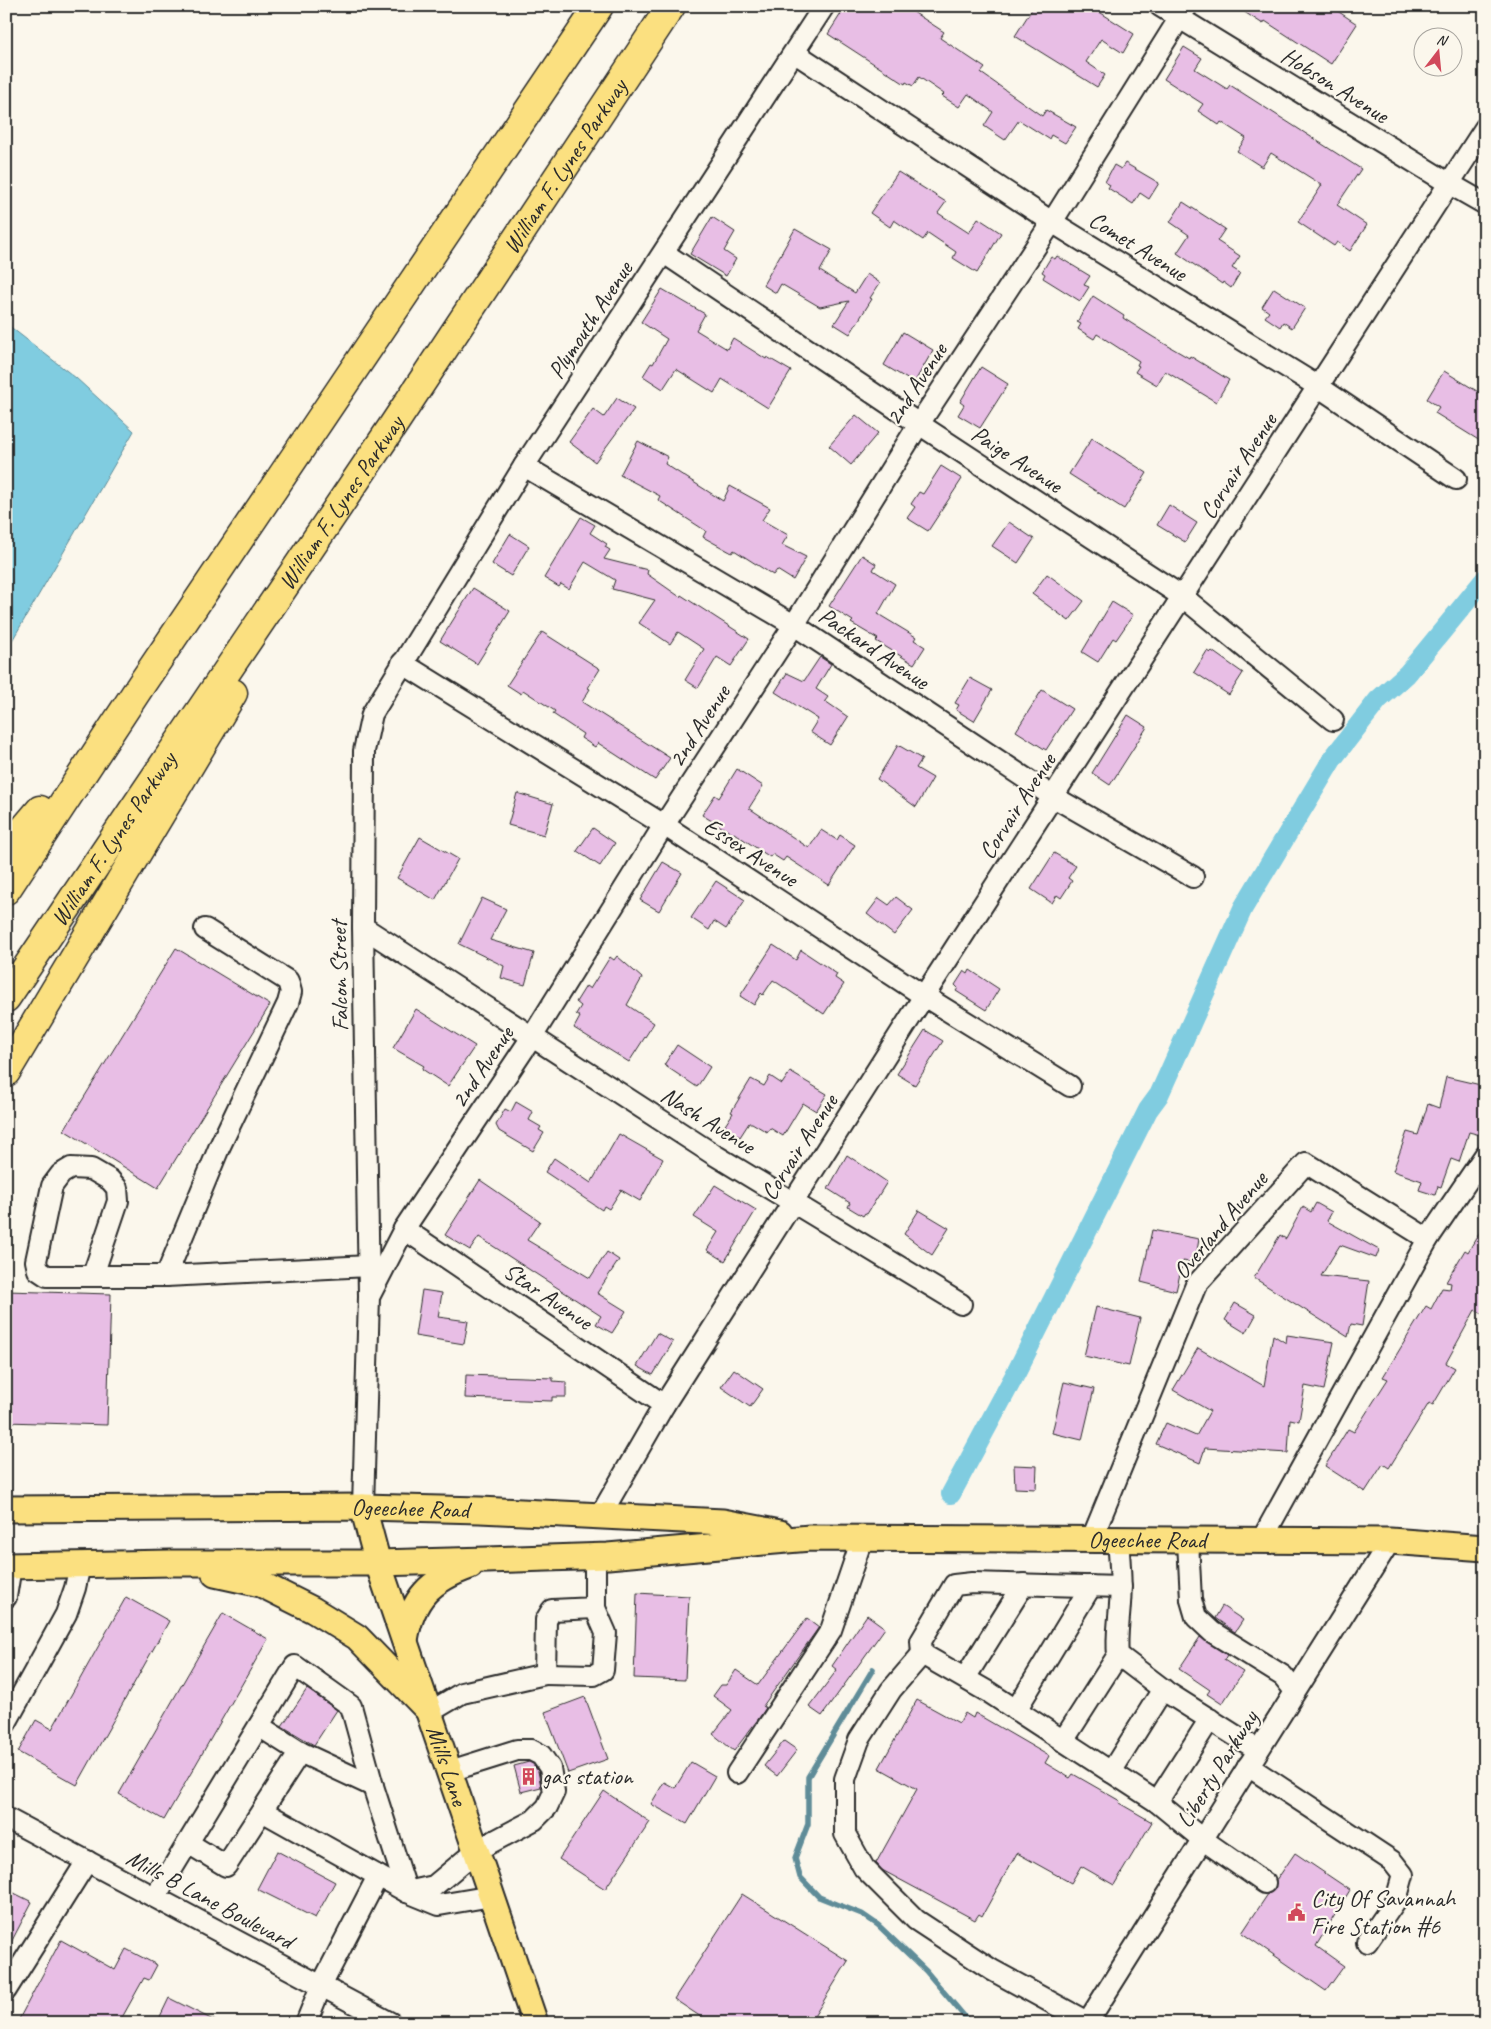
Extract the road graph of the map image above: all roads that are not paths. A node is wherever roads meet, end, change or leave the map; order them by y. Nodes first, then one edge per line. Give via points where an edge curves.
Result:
1 (599, 6) edge
2 (670, 6) edge
3 (824, 6) edge
4 (1160, 6) edge
5 (1184, 12) edge
6 (795, 53) junction
7 (1485, 128) edge
8 (1450, 184) junction
9 (1485, 204) edge
10 (1052, 222) junction
11 (664, 253) junction
12 (1319, 387) junction
13 (919, 424) junction
14 (392, 427) junction
15 (524, 466) junction
16 (1456, 479) dead end
17 (1183, 597) junction
18 (794, 624) junction
19 (402, 663) junction
20 (143, 682) junction
21 (1333, 720) dead end
22 (1052, 796) junction
23 (664, 825) junction
24 (6, 850) edge
25 (1193, 877) dead end
26 (6, 890) edge
27 (363, 927) junction
28 (205, 929) dead end
29 (924, 996) junction
30 (6, 998) edge
31 (532, 1037) junction
32 (6, 1072) edge
33 (1070, 1086) dead end
34 (1485, 1155) edge
35 (794, 1202) junction
36 (404, 1229) junction
37 (1428, 1239) junction
38 (368, 1266) junction
39 (94, 1275) junction
40 (166, 1276) junction
41 (369, 1297) junction
42 (961, 1304) dead end
43 (664, 1405) junction
44 (364, 1507) junction
45 (6, 1509) edge
46 (600, 1516) junction
47 (810, 1538) junction
48 (862, 1539) junction
49 (1091, 1541) junction
50 (1118, 1541) junction
51 (1188, 1541) junction
52 (1261, 1541) junction
53 (1390, 1541) junction
54 (1485, 1548) edge
55 (595, 1556) junction
56 (487, 1560) junction
57 (378, 1563) junction
58 (171, 1564) junction
59 (80, 1565) junction
60 (9, 1566) edge
61 (1024, 1584) junction
62 (1092, 1586) junction
63 (1121, 1587) junction
64 (6, 1597) edge
65 (595, 1608) junction
66 (405, 1640) junction
67 (922, 1654) junction
68 (1118, 1656) junction
69 (545, 1674) junction
70 (964, 1678) junction
71 (1164, 1690) junction
72 (1296, 1691) junction
73 (1016, 1710) junction
74 (430, 1712) junction
75 (1210, 1719) junction
76 (6, 1723) edge
77 (259, 1726) junction
78 (1063, 1741) junction
79 (300, 1752) junction
80 (1253, 1758) junction
81 (450, 1771) junction
82 (1111, 1772) junction
83 (737, 1773) dead end
84 (373, 1786) junction
85 (1157, 1802) junction
86 (262, 1811) junction
87 (6, 1818) edge
88 (1202, 1838) junction
89 (188, 1843) junction
90 (477, 1850) junction
91 (87, 1861) junction
92 (378, 1876) junction
93 (1265, 1883) dead end
94 (407, 1892) junction
95 (492, 1896) junction
96 (155, 1897) junction
97 (1367, 1942) dead end
98 (321, 1986) junction
99 (6, 1990) edge
100 (1087, 2022) edge
101 (306, 2023) edge
102 (391, 2023) edge
103 (535, 2023) edge

1 - 20 highway
2 - 14 highway, William F. Lynes Parkway
3 - 6 street, Plymouth Avenue
4 - 5 street, Hobson Avenue
5 - 8 street, Hobson Avenue
5 - 10 street, 2nd Avenue
6 - 10 street, Comet Avenue
6 - 11 street, Plymouth Avenue
7 - 8 street, Corvair Avenue
8 - 9 street, Hobson Avenue
8 - 12 street, Corvair Avenue
10 - 12 street, Comet Avenue
10 - 13 street, 2nd Avenue
11 - 13 street, Paige Avenue
11 - 15 street, Plymouth Avenue
12 - 16 street, Comet Avenue
12 - 17 street, Corvair Avenue
13 - 17 street, Paige Avenue
13 - 18 street, 2nd Avenue
14 - 30 highway, William F. Lynes Parkway
14 - 32 highway
15 - 18 street, Packard Avenue
15 - 19 street, Plymouth Avenue
17 - 21 street, Paige Avenue
17 - 22 street, Corvair Avenue
18 - 22 street, Packard Avenue
18 - 23 street, 2nd Avenue
19 - 23 street, Essex Avenue
19 - 27 street, Falcon Street via 372,714 364,752
20 - 24 highway
20 - 26 highway
22 - 25 street, Packard Avenue
22 - 29 street, Corvair Avenue
23 - 29 street, Essex Avenue
23 - 31 street, 2nd Avenue
27 - 31 street, Nash Avenue
27 - 38 street, Falcon Street
28 - 40 street via 288,981 291,992 219,1148
29 - 33 street, Essex Avenue
29 - 35 street, Corvair Avenue
31 - 35 street, Nash Avenue via 713,1154
31 - 36 street, 2nd Avenue
34 - 37 street
35 - 42 street, Nash Avenue
35 - 43 street, Corvair Avenue
36 - 41 street, 2nd Avenue
36 - 43 street, Star Avenue
37 - 49 street, Overland Avenue via 1306,1163 1196,1285
37 - 52 street
38 - 40 street
38 - 41 street, Falcon Street
39 - 39 street via 47,1276 38,1270 36,1261 52,1186 60,1174 71,1168 91,1168 117,1188 118,1201
39 - 40 street
41 - 44 street, 2nd Avenue
43 - 46 street, Corvair Avenue
44 - 45 main road, Ogeechee Road
44 - 46 main road, Ogeechee Road
44 - 57 main road, Mills Lane
46 - 47 main road, Ogeechee Road via 723,1522
47 - 48 main road, Ogeechee Road
47 - 55 main road, Ogeechee Road
48 - 49 main road, Ogeechee Road
48 - 83 street via 831,1630
49 - 50 main road, Ogeechee Road
50 - 51 main road, Ogeechee Road
50 - 63 street
51 - 52 main road, Ogeechee Road
51 - 72 street via 1191,1600 1196,1617 1212,1632 1283,1676
52 - 53 main road, Ogeechee Road
53 - 54 main road, Ogeechee Road
53 - 72 street, Liberty Parkway
55 - 56 main road, Ogeechee Road
55 - 65 street
56 - 57 main road, Ogeechee Road
56 - 66 main road via 440,1579 423,1595 408,1619
57 - 58 main road, Ogeechee Road
57 - 66 main road, Mills Lane
58 - 59 main road, Ogeechee Road
58 - 74 main road via 261,1584 313,1610 357,1637
59 - 60 main road, Ogeechee Road
59 - 76 street via 66,1614
60 - 64 street
61 - 62 street
61 - 67 street via 972,1582 954,1585 921,1640
61 - 70 street
62 - 63 street
62 - 73 street
63 - 68 street via 1116,1636
65 - 69 street via 552,1610 546,1620
65 - 69 street via 606,1633 603,1670 594,1675
66 - 74 main road, Mills Lane
67 - 70 street
67 - 100 street via 890,1690 859,1740 844,1779 845,1834 864,1868 916,1920 992,1970
68 - 71 street
68 - 78 street
69 - 74 street via 462,1693
70 - 73 street
71 - 75 street
71 - 82 street
72 - 80 street, Liberty Parkway
73 - 78 street
74 - 81 main road, Mills Lane
75 - 80 street
75 - 85 street
77 - 79 street
77 - 84 street via 295,1666 351,1706
77 - 89 street
78 - 82 street
79 - 84 street
79 - 86 street
80 - 88 street, Liberty Parkway
80 - 97 street via 1392,1861 1403,1875 1396,1900
81 - 90 main road, Mills Lane
81 - 90 street via 517,1750 531,1750 541,1755 550,1768 554,1792 547,1807 534,1820
82 - 85 street
84 - 94 street
85 - 88 street
86 - 89 street via 226,1866
86 - 92 street
87 - 91 street, Mills B Lane Boulevard
88 - 93 street
88 - 100 street, Liberty Parkway
89 - 96 street
90 - 94 street via 434,1886
90 - 95 main road, Mills Lane
91 - 96 street, Mills B Lane Boulevard
91 - 99 street
92 - 94 street
92 - 98 street
94 - 95 street via 439,1904
95 - 103 main road, Mills Lane
96 - 98 street, Mills B Lane Boulevard
98 - 101 street
98 - 102 street, Mills B Lane Boulevard

